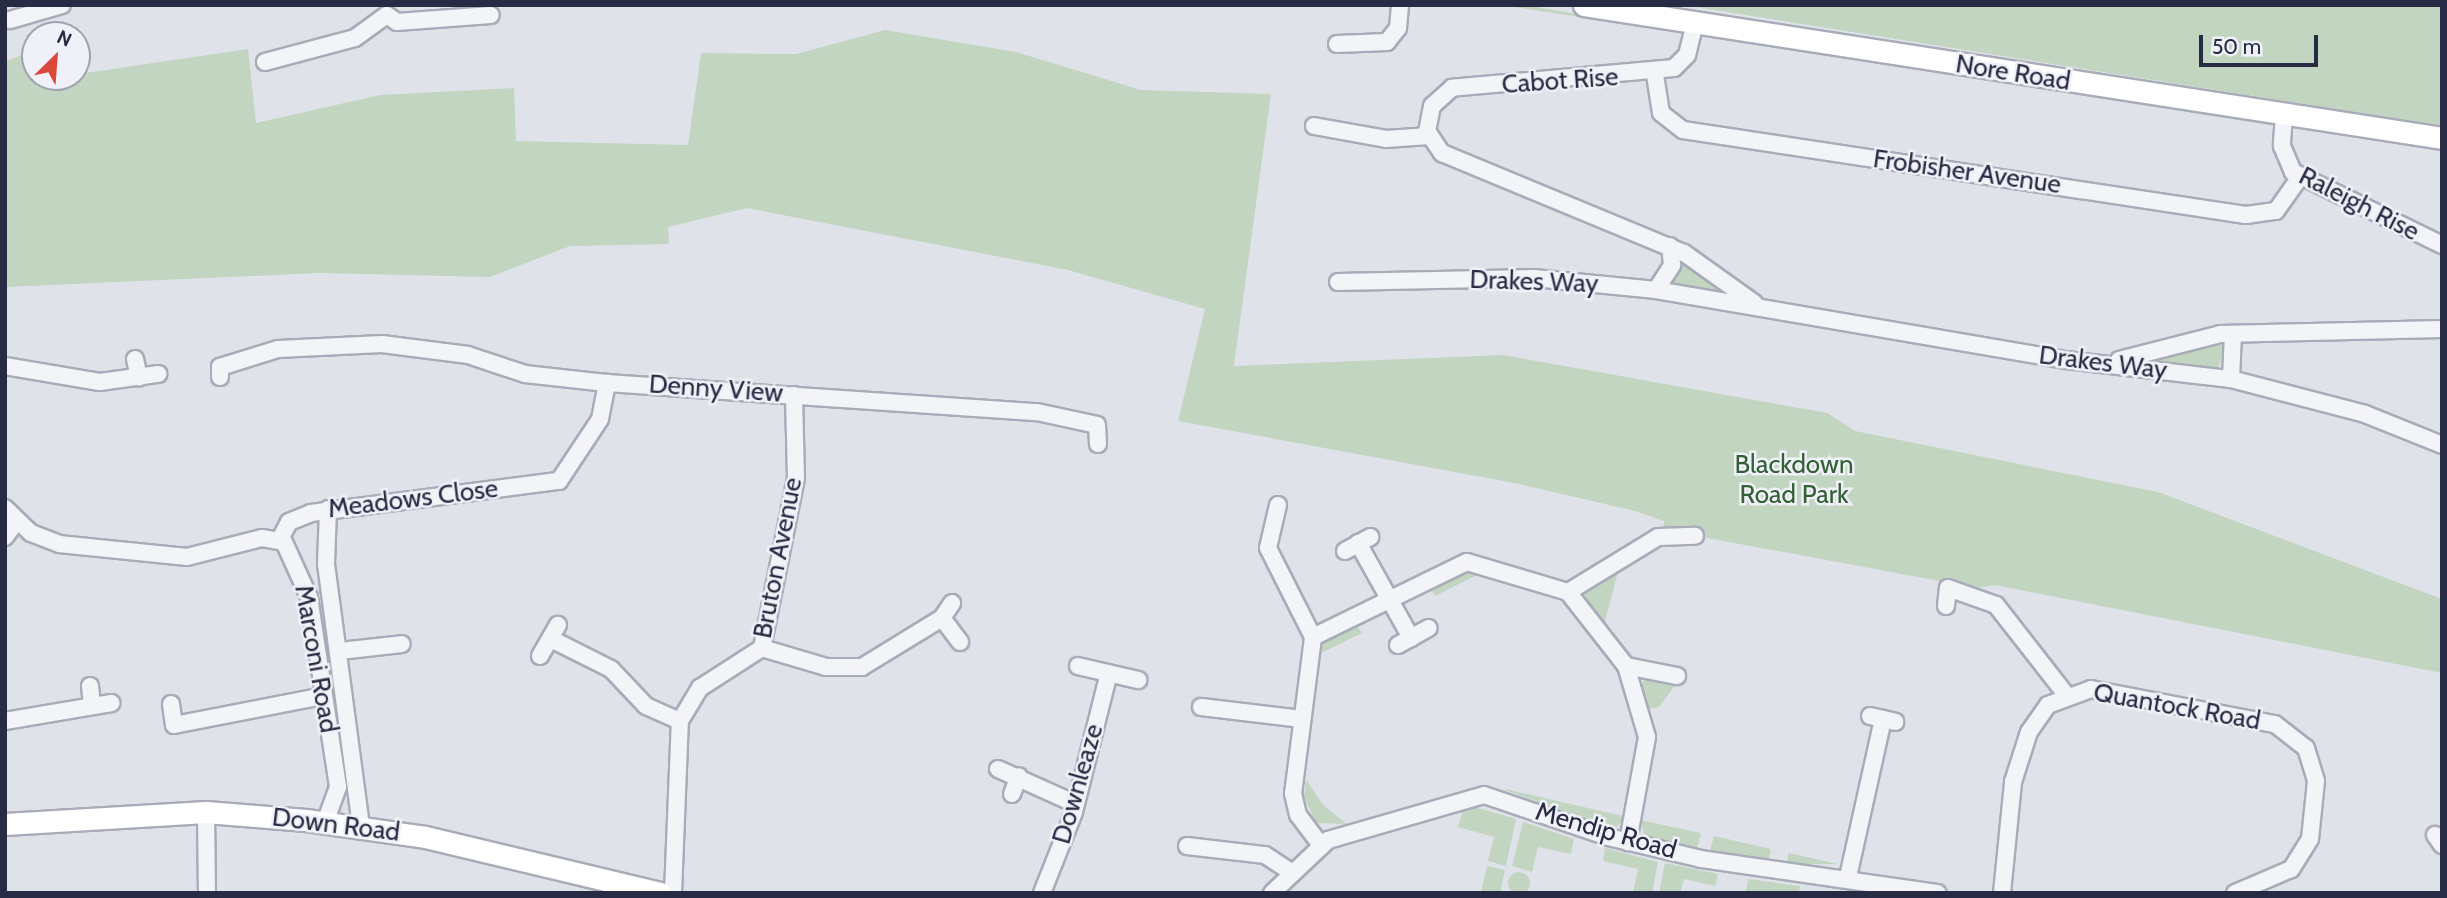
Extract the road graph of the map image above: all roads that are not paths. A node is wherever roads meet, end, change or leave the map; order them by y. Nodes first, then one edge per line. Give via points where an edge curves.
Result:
1 (62, 5) edge
2 (1400, 5) edge
3 (1584, 5) edge
4 (387, 10) edge
5 (491, 15) dead end
6 (10, 20) dead end
7 (1695, 23) junction
8 (1337, 44) dead end
9 (265, 62) dead end
10 (1655, 75) junction
11 (2284, 114) junction
12 (1314, 126) dead end
13 (1429, 136) junction
14 (2442, 138) edge
15 (2300, 177) junction
16 (2442, 245) edge
17 (1670, 246) junction
18 (1393, 281) junction
19 (1338, 282) dead end
20 (1656, 290) junction
21 (1394, 299) dead end
22 (1758, 306) junction
23 (2442, 329) edge
24 (2233, 334) junction
25 (337, 344) junction
26 (135, 359) dead end
27 (338, 360) dead end
28 (2096, 363) junction
29 (5, 366) edge
30 (158, 374) dead end
31 (220, 377) dead end
32 (139, 378) junction
33 (2231, 379) junction
34 (607, 383) junction
35 (794, 394) junction
36 (1098, 444) dead end
37 (2442, 445) edge
38 (1278, 505) dead end
39 (5, 508) edge
40 (328, 509) junction
41 (18, 521) junction
42 (1695, 536) dead end
43 (5, 537) edge
44 (280, 539) junction
45 (1358, 544) dead end
46 (1568, 592) junction
47 (1389, 599) junction
48 (952, 603) dead end
49 (1946, 606) dead end
50 (942, 618) junction
51 (1429, 628) dead end
52 (1313, 637) junction
53 (960, 642) dead end
54 (402, 644) dead end
55 (762, 648) junction
56 (340, 651) junction
57 (540, 656) dead end
58 (1078, 666) dead end
59 (1626, 666) junction
60 (1109, 673) junction
61 (1677, 676) dead end
62 (1138, 680) dead end
63 (90, 686) dead end
64 (323, 696) junction
65 (2067, 696) junction
66 (111, 703) dead end
67 (92, 705) junction
68 (171, 705) dead end
69 (1201, 707) dead end
70 (1302, 719) junction
71 (1883, 719) dead end
72 (5, 721) edge
73 (680, 721) junction
74 (998, 769) dead end
75 (1019, 776) junction
76 (1012, 794) dead end
77 (1076, 804) junction
78 (206, 812) junction
79 (326, 822) junction
80 (5, 824) edge
81 (360, 827) junction
82 (1628, 842) junction
83 (1320, 844) junction
84 (1187, 846) dead end
85 (1290, 871) junction
86 (1848, 877) junction
87 (207, 893) edge
88 (660, 893) edge
89 (673, 893) edge
90 (1042, 893) edge
91 (1272, 893) edge
92 (1938, 893) edge
93 (2002, 893) edge
94 (2235, 893) edge

1 - 6 street
2 - 8 street via 1398,28 1387,42
3 - 7 street, Nore Road
4 - 5 street via 397,22
4 - 9 street via 355,38
7 - 10 street, Cabot Rise via 1684,61
7 - 11 street, Nore Road
10 - 13 street, Cabot Rise via 1452,88 1429,111
10 - 15 street, Frobisher Avenue via 1661,113 1682,130 2246,215 2276,211
11 - 14 street, Nore Road
11 - 15 street, Raleigh Rise via 2284,156
12 - 13 street via 1334,138
13 - 17 street via 1442,153
15 - 16 street, Raleigh Rise
17 - 20 street via 1672,265
17 - 22 street, Drakes Way
18 - 19 street, Drakes Way
18 - 20 street, Drakes Way via 1545,278
18 - 21 street
20 - 22 street, Drakes Way
22 - 28 street, Drakes Way
23 - 24 street
24 - 28 street
24 - 33 street
25 - 27 street
25 - 31 street, Denny View via 270,351 220,367
25 - 34 street, Denny View via 426,348 525,374
26 - 32 street
28 - 33 street, Drakes Way
29 - 32 street via 90,382
30 - 32 street
33 - 37 street, Drakes Way via 2365,414
34 - 35 street, Denny View
34 - 40 street, Meadows Close via 600,419 563,486
35 - 36 street, Denny View via 1016,409 1099,422
35 - 55 street, Bruton Avenue via 796,478 778,544
38 - 52 street via 1268,548
39 - 41 street
40 - 44 street, Meadows Close via 290,521
40 - 56 street via 326,564
41 - 43 street
41 - 44 street via 52,543 176,557
42 - 46 street via 1658,537
44 - 64 street, Marconi Road via 309,597
45 - 47 street
46 - 47 street via 1467,562
46 - 59 street
47 - 51 street via 1404,641
47 - 52 street
48 - 50 street
49 - 65 street via 1948,589 1996,605
50 - 53 street
50 - 55 street via 862,667 826,667
52 - 70 street
54 - 56 street
55 - 73 street, Bruton Avenue via 700,688
56 - 81 street
57 - 73 street via 556,633 611,669 646,706
58 - 60 street
59 - 61 street
59 - 82 street via 1647,737
60 - 62 street
60 - 77 street, Downleaze
63 - 67 street
64 - 68 street via 174,725
64 - 79 street, Marconi Road via 338,787
65 - 93 street, Quantock Road via 2042,710 2020,755
65 - 94 street, Quantock Road via 2091,689 2270,723 2301,741 2316,777 2311,837 2291,869
66 - 67 street
67 - 72 street
69 - 70 street
70 - 83 street via 1293,802
71 - 86 street
73 - 89 street, Bruton Avenue
74 - 75 street
75 - 76 street
75 - 77 street
77 - 90 street, Downleaze
78 - 79 street, Down Road
78 - 80 street, Down Road
78 - 87 street
79 - 81 street, Down Road
81 - 88 street, Down Road
82 - 83 street, Mendip Road via 1484,795
82 - 86 street, Mendip Road via 1751,869
83 - 85 street, Mendip Road
84 - 85 street via 1265,855
85 - 91 street, Mendip Road
86 - 92 street, Mendip Road

